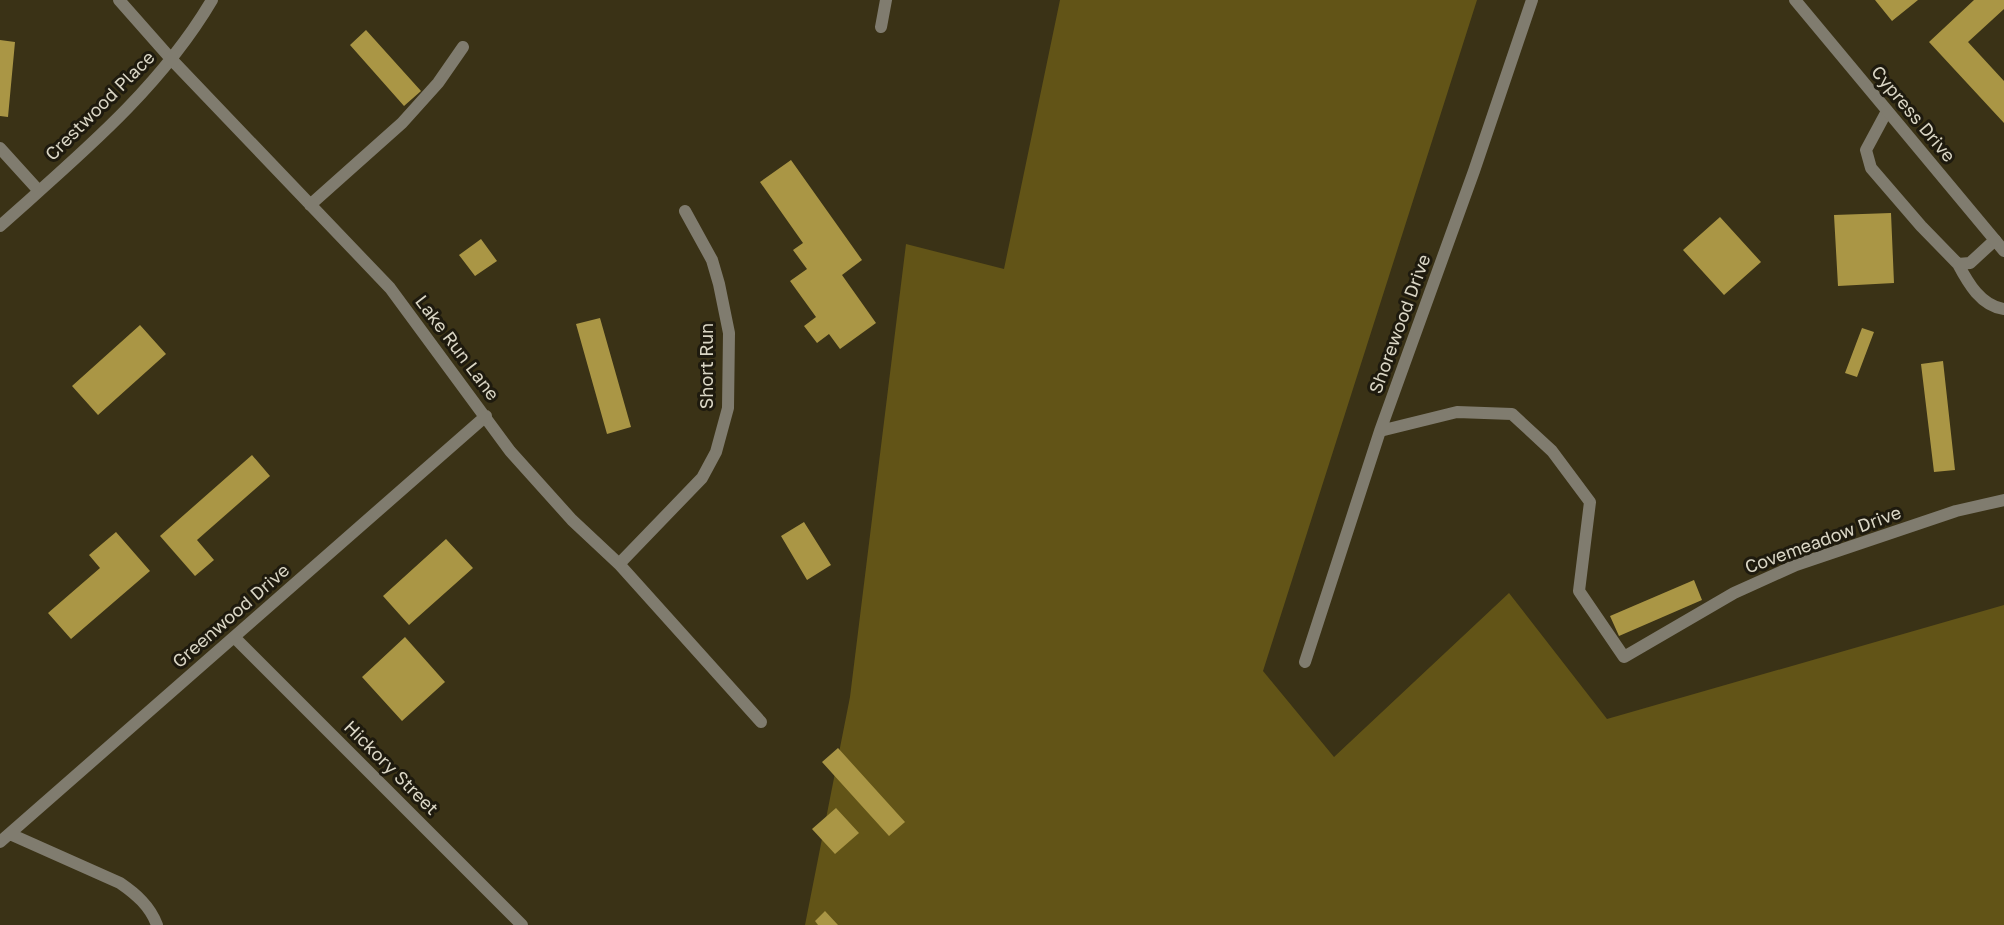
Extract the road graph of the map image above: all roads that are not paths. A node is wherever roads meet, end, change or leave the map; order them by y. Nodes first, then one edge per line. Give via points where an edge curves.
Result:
1 (119, 0) edge
2 (212, 0) edge
3 (886, 0) edge
4 (1532, 0) edge
5 (1795, 0) edge
6 (881, 27) dead end
7 (463, 47) dead end
8 (172, 60) junction
9 (1887, 111) junction
10 (0, 148) edge
11 (39, 191) junction
12 (310, 205) junction
13 (685, 211) dead end
14 (0, 226) edge
15 (1995, 240) junction
16 (2004, 251) edge
17 (1958, 264) junction
18 (2004, 309) edge
19 (486, 416) junction
20 (1380, 431) junction
21 (2004, 500) edge
22 (619, 564) junction
23 (234, 637) junction
24 (1305, 662) dead end
25 (761, 722) dead end
26 (10, 834) junction
27 (0, 842) edge
28 (157, 925) edge
29 (522, 925) edge

1 - 8 street, Lake Run Lane
2 - 8 street, Crestwood Place
3 - 6 street
4 - 20 street, Shorewood Drive
5 - 9 street, Cypress Drive
7 - 12 street via 438,83 402,123
8 - 11 street, Crestwood Place via 103,133
8 - 12 street, Lake Run Lane
9 - 15 street, Cypress Drive
9 - 17 street via 1866,150 1871,168
10 - 11 street
11 - 14 street, Crestwood Place
12 - 19 street, Lake Run Lane via 390,288
13 - 22 street, Short Run via 712,260 719,284 729,333 728,408 716,452 702,477
15 - 16 street, Cypress Drive
15 - 17 street via 1970,262
17 - 18 street via 1969,285 1994,308
19 - 22 street, Lake Run Lane via 533,477
19 - 23 street, Greenwood Drive
20 - 21 street, Covemeadow Drive via 1457,412 1512,414 1552,451 1590,502 1579,591 1624,657 1734,593 1796,565 1956,511
20 - 24 street, Shorewood Drive
22 - 25 street, Lake Run Lane
23 - 26 street, Greenwood Drive
23 - 29 street, Hickory Street
26 - 27 street, Greenwood Drive
26 - 28 street via 120,883 153,913

